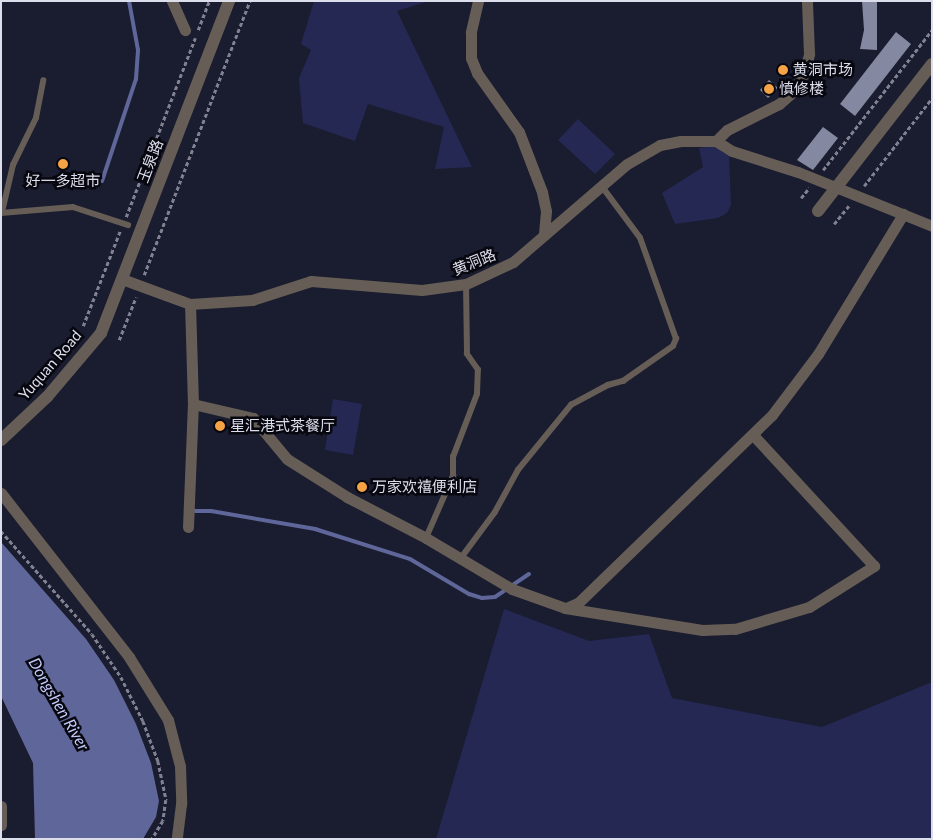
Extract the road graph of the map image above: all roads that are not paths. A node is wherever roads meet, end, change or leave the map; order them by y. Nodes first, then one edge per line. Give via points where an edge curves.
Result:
1 (172, 1) edge
2 (229, 1) edge
3 (478, 1) edge
4 (807, 1) edge
5 (185, 30) dead end
6 (932, 64) edge
7 (43, 81) dead end
8 (716, 141) junction
9 (602, 187) junction
10 (818, 211) dead end
11 (2, 212) edge
12 (903, 214) junction
13 (128, 225) dead end
14 (932, 226) edge
15 (544, 234) junction
16 (122, 279) junction
17 (466, 284) junction
18 (190, 304) junction
19 (193, 404) junction
20 (754, 436) junction
21 (1, 440) edge
22 (1, 492) edge
23 (188, 527) dead end
24 (426, 538) junction
25 (461, 558) junction
26 (565, 608) junction
27 (1, 806) edge
28 (1, 825) edge
29 (177, 839) edge

1 - 5 street
2 - 16 street, 玉泉路
3 - 15 street via 471,32 471,58 483,82 519,132 542,192 546,211
4 - 8 street via 809,54 804,73 793,92 779,104 727,130
6 - 10 street
7 - 11 lane via 36,118 13,165
8 - 9 street, 黄洞路 via 660,145 628,164
8 - 12 street via 732,151 798,172
9 - 15 street, 黄洞路
9 - 25 lane via 640,238 676,339 673,346 623,382 608,385 572,405 518,470 495,512
11 - 13 lane via 73,207
12 - 14 street
12 - 20 street via 818,354
15 - 17 street, 黄洞路 via 513,262
16 - 18 street, 黄洞路
16 - 21 street, Yuquan Road via 101,333 47,397
17 - 18 street, 黄洞路 via 407,290 311,280 252,300
17 - 24 lane via 467,354 478,370 476,394 453,457 453,476
18 - 19 street
19 - 23 street
19 - 24 street via 253,418 287,458 347,497
20 - 26 street via 578,603
20 - 26 street via 874,566 809,606 735,629 702,630
22 - 29 street via 129,657 168,720 178,749 181,775
24 - 25 street
25 - 26 street via 512,590
27 - 28 street

